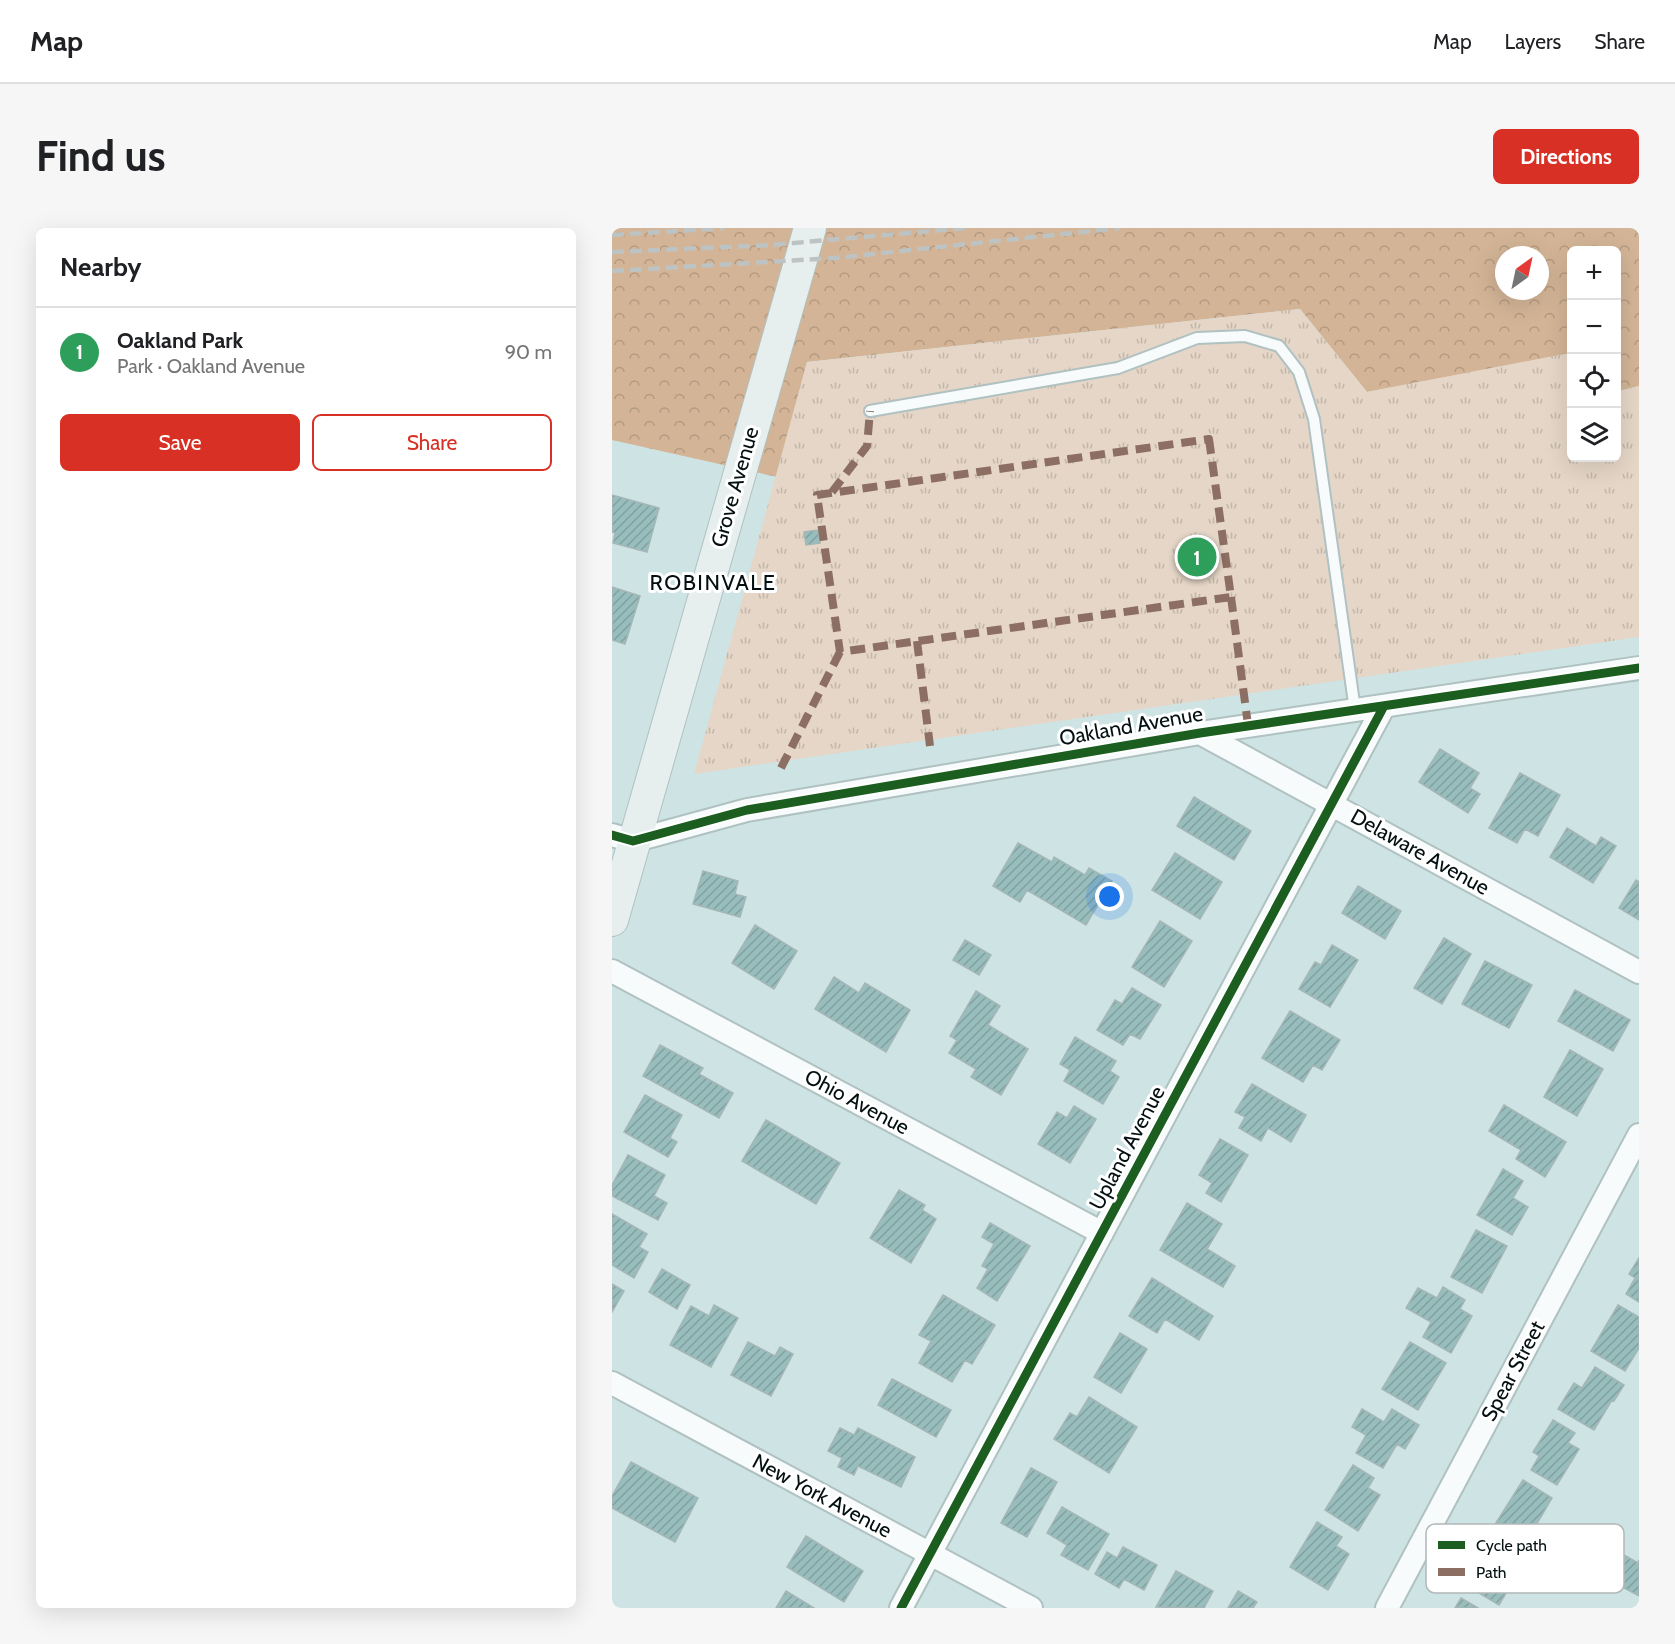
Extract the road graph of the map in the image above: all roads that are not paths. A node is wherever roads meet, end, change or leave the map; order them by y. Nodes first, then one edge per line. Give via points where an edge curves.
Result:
1 (810, 228) edge
2 (870, 411) dead end
3 (1639, 668) edge
4 (1384, 706) junction
5 (1355, 710) junction
6 (1200, 733) junction
7 (1332, 804) junction
8 (623, 838) edge
9 (612, 920) edge
10 (612, 971) edge
11 (1639, 972) edge
12 (1639, 1135) edge
13 (1102, 1233) junction
14 (612, 1383) edge
15 (1432, 1524) edge
16 (1426, 1535) edge
17 (930, 1554) junction
18 (901, 1608) edge
19 (1031, 1608) edge
20 (1387, 1608) edge

1 - 8 street, Grove Avenue
2 - 5 lane via 1118,368 1197,338 1245,336 1279,346 1299,372 1314,419
3 - 4 street, Oakland Avenue
4 - 5 street, Oakland Avenue
4 - 7 street, Upland Avenue
5 - 6 street, Oakland Avenue
6 - 7 street, Delaware Avenue
6 - 8 street, Oakland Avenue via 747,810
7 - 11 street, Delaware Avenue
7 - 13 street, Upland Avenue
8 - 9 street, Grove Avenue
10 - 13 street, Ohio Avenue
12 - 15 street, Spear Street
13 - 17 street, Upland Avenue
14 - 17 street, New York Avenue
16 - 20 street, Spear Street
17 - 18 street, Upland Avenue
17 - 19 street, New York Avenue

